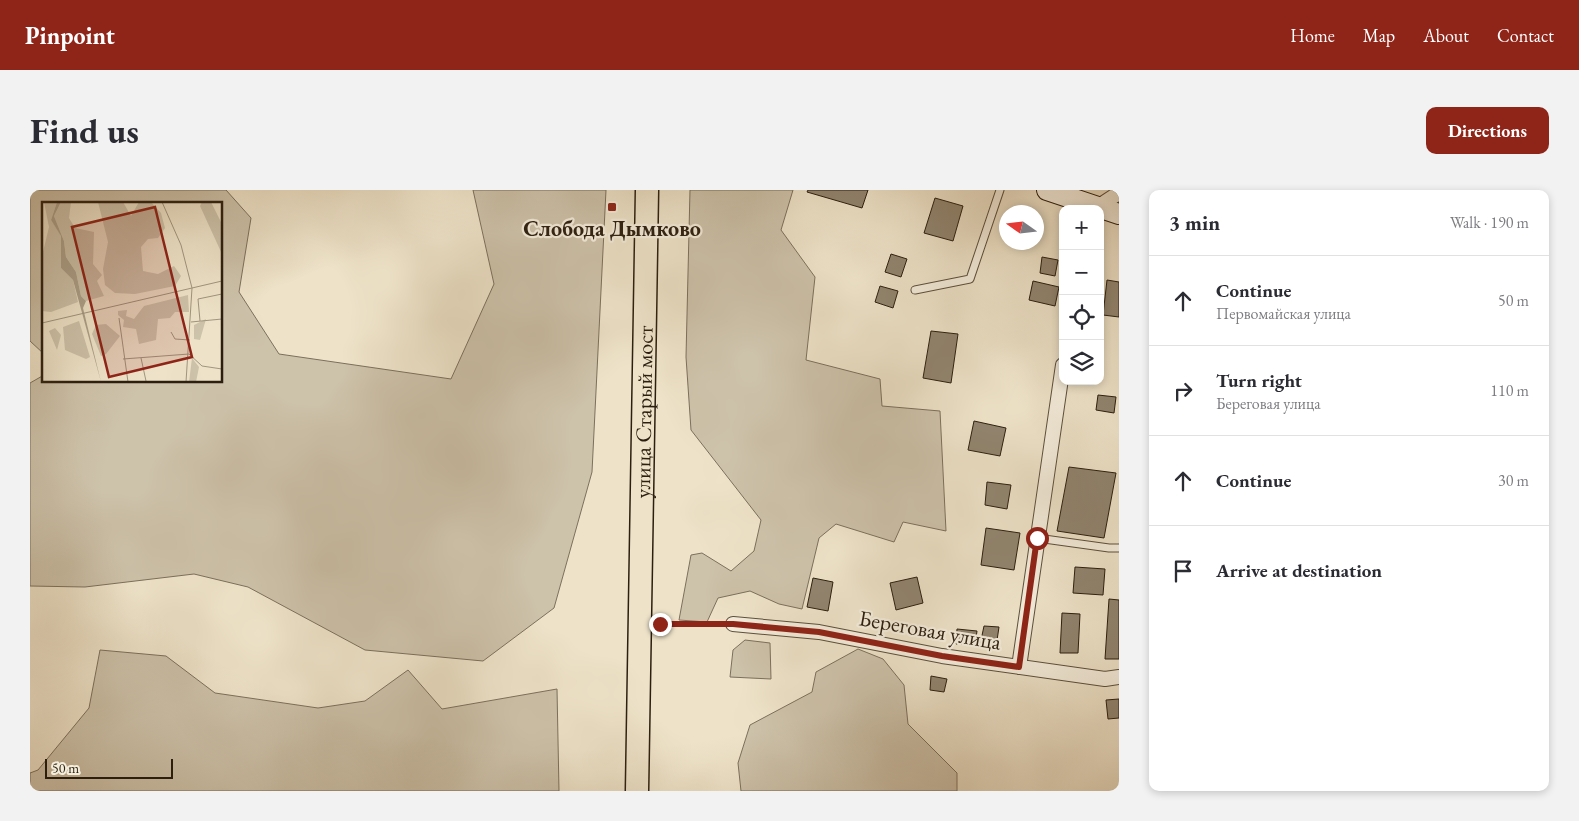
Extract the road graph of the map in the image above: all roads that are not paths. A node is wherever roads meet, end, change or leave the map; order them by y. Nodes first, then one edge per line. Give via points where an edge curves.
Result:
1 (647, 190) edge
2 (1000, 190) edge
3 (1048, 190) edge
4 (1119, 193) edge
5 (1090, 205) edge
6 (1103, 205) edge
7 (1104, 210) edge
8 (1119, 214) edge
9 (915, 290) dead end
10 (1060, 385) edge
11 (1037, 538) junction
12 (1119, 548) edge
13 (733, 624) road end
14 (1019, 667) junction
15 (1119, 677) edge
16 (637, 791) edge

1 - 16 main road, улица Старый мост
2 - 9 lane via 970,279
3 - 5 street
4 - 6 street
7 - 8 street
10 - 11 street
11 - 12 lane
11 - 14 street
13 - 14 street, Береговая улица via 819,632
14 - 15 street, Береговая улица

